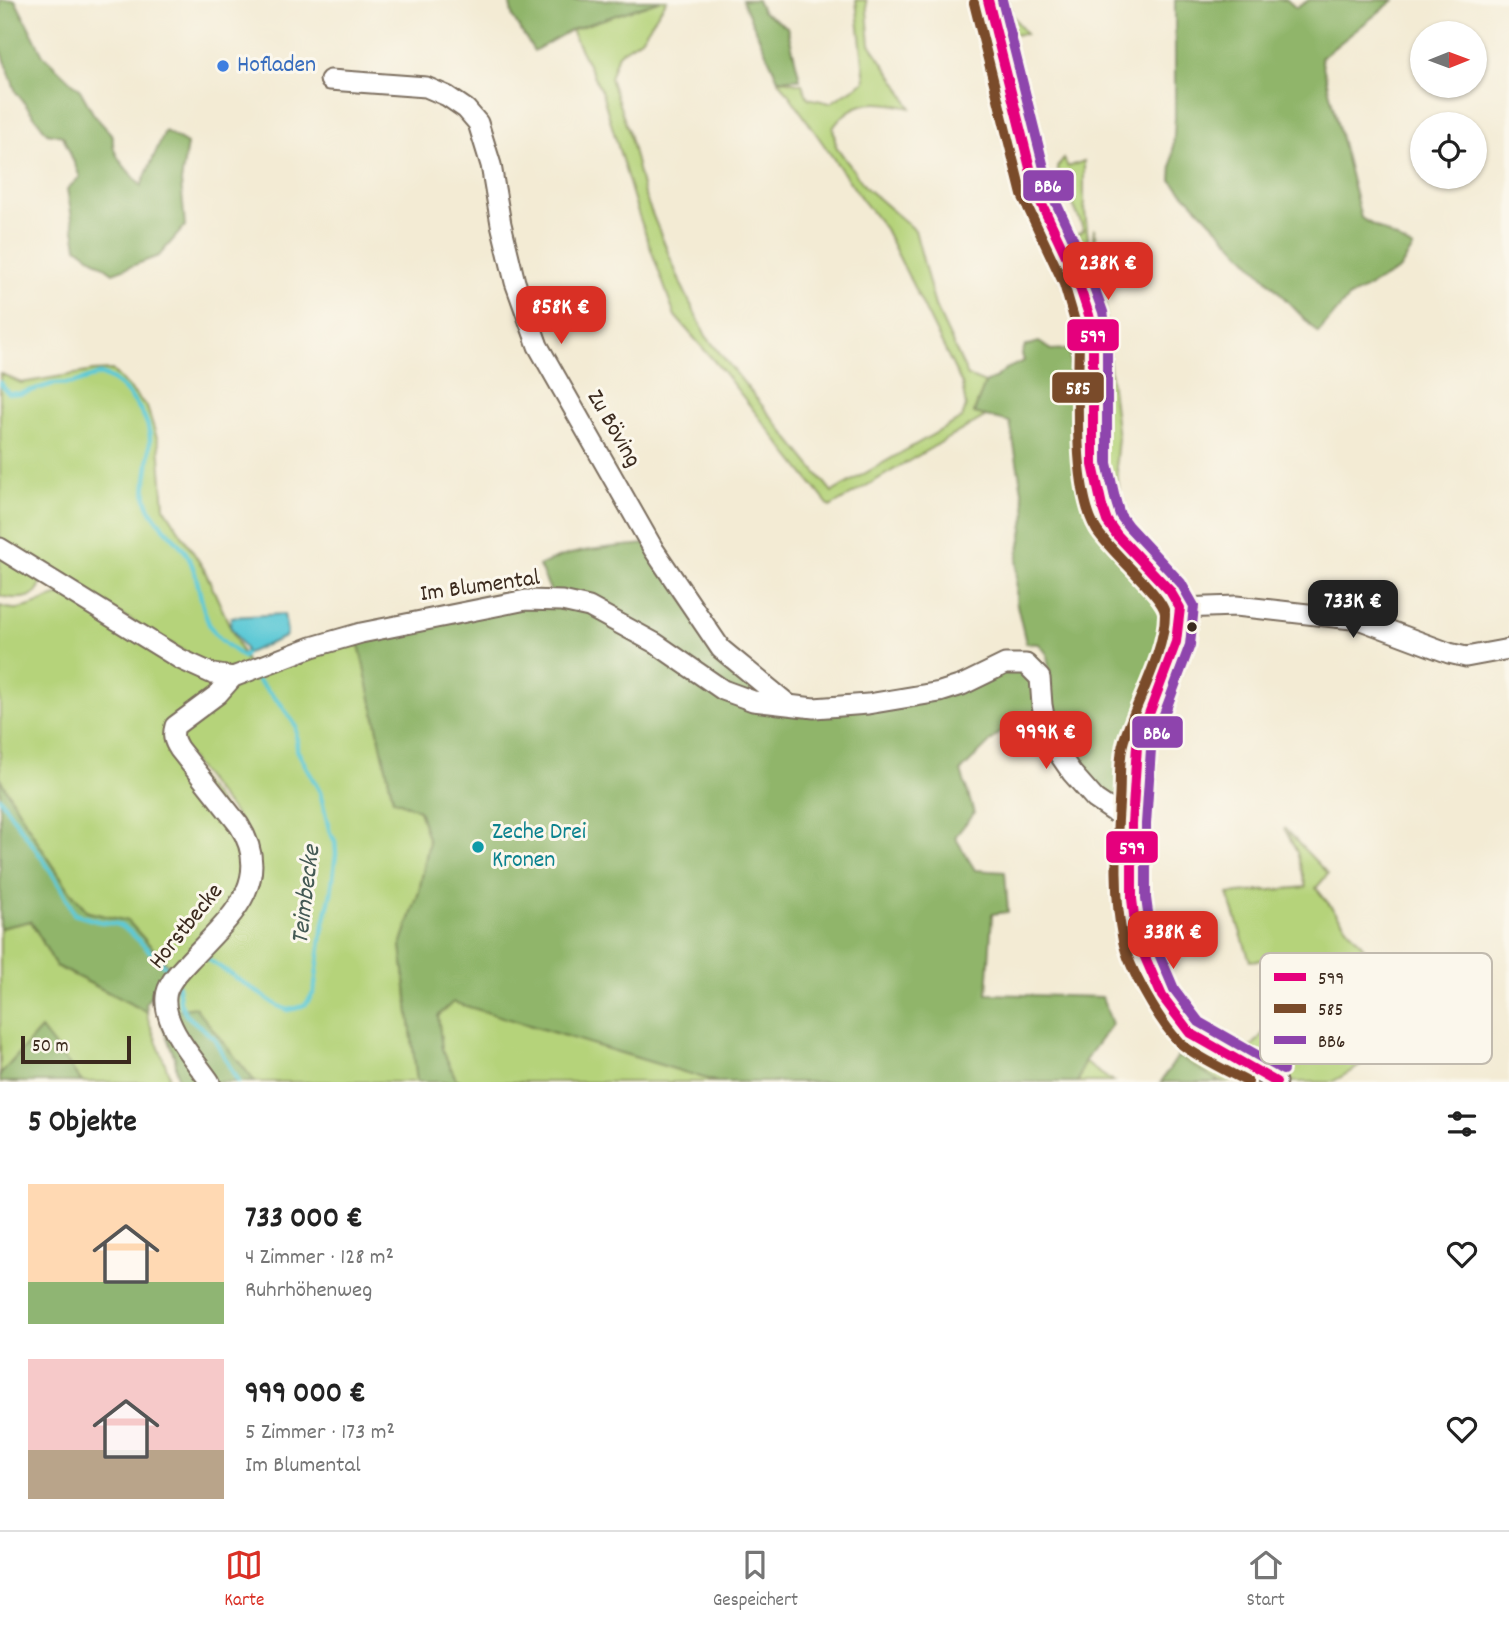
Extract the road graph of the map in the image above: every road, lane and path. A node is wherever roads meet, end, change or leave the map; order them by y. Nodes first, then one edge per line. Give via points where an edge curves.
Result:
1 (988, 0) edge
2 (330, 80) dead end
3 (0, 548) edge
4 (1180, 608) junction
5 (1509, 649) edge
6 (233, 677) junction
7 (789, 705) junction
8 (1132, 824) junction
9 (210, 1082) edge
10 (1276, 1082) edge

1 - 4 street via 1036,192 1091,316 1093,465 1102,506 1117,535 1170,591
2 - 7 street, Zu Böving via 426,87 467,109 478,124 491,166 515,282 538,346 654,550 721,649
3 - 6 street via 180,659 213,674
4 - 5 street via 1236,606 1361,621 1466,657
4 - 8 street via 1176,642 1137,746
6 - 7 street, Im Blumental via 361,633 503,603 562,601 613,619 723,690 753,701
6 - 9 street, Horstbecke via 173,732 179,749 239,825 253,853 252,877 242,902 181,970 166,996 179,1039
7 - 8 street, Im Blumental via 814,708 903,699 962,685 1006,664 1026,664 1040,678 1048,738 1095,799
8 - 10 street via 1132,901 1138,939 1163,996 1189,1033

